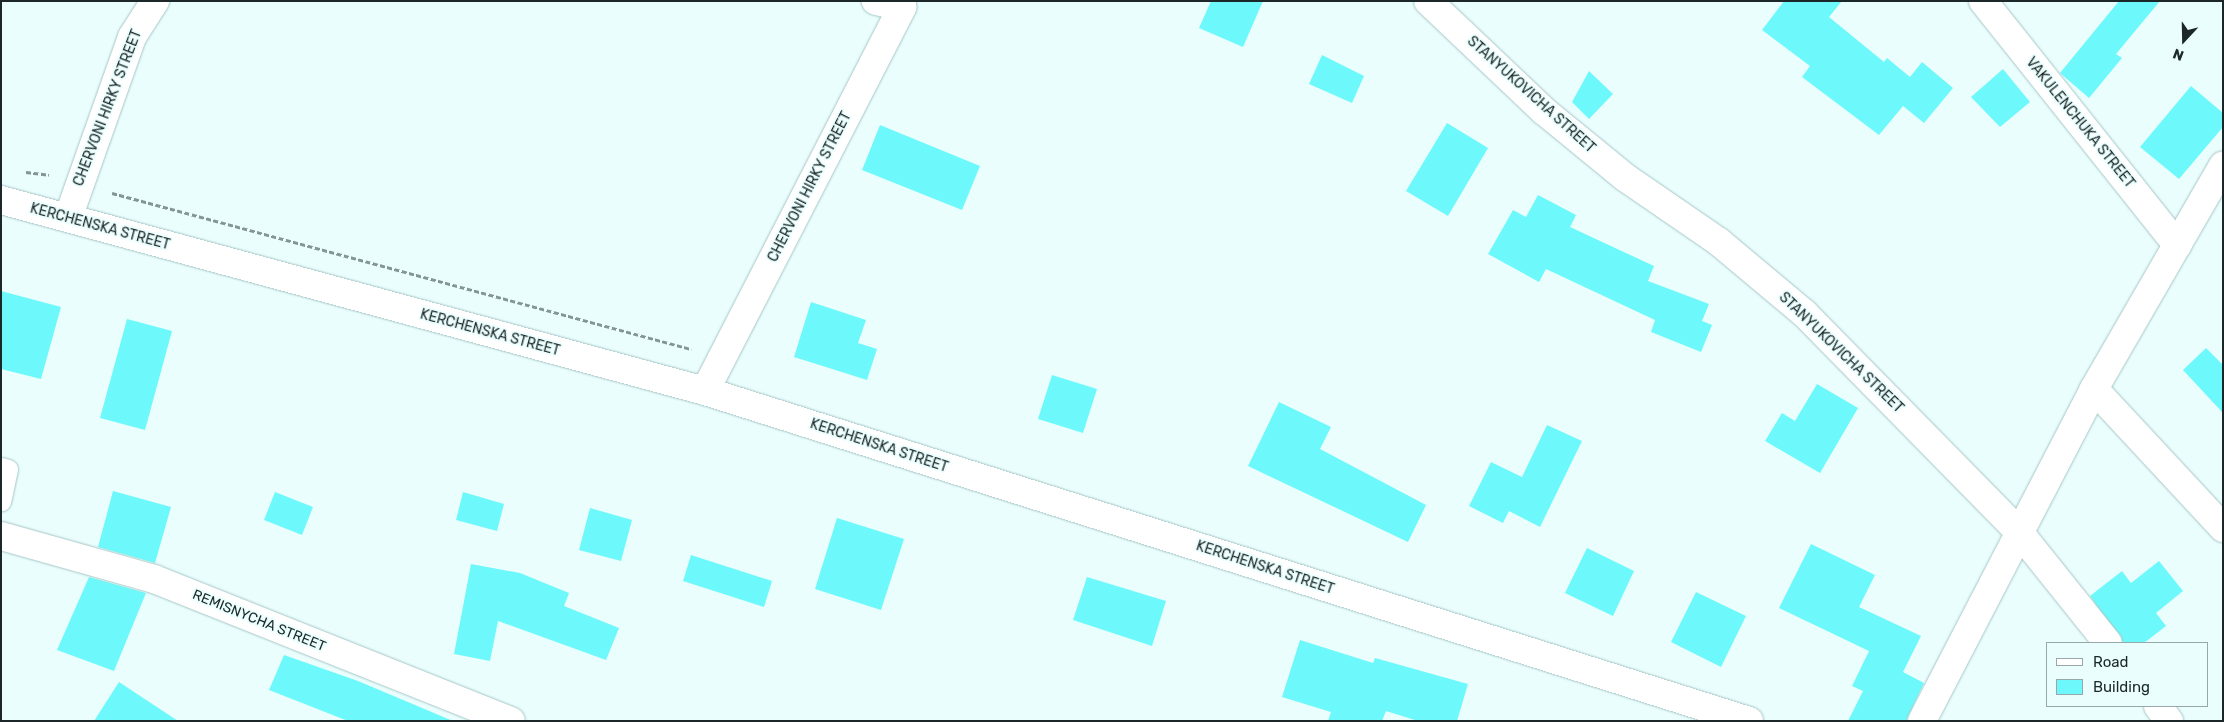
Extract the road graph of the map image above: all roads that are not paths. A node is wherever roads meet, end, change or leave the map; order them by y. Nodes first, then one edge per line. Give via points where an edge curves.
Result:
1 (155, 1) edge
2 (876, 1) edge
3 (1428, 1) edge
4 (1982, 1) edge
5 (2223, 166) edge
6 (1, 200) edge
7 (68, 218) junction
8 (2177, 245) junction
9 (2094, 389) junction
10 (705, 391) junction
11 (1, 467) edge
12 (1, 501) edge
13 (2223, 528) edge
14 (2019, 532) junction
15 (1, 536) edge
16 (2107, 642) edge
17 (2159, 707) edge
18 (511, 721) edge
19 (1749, 721) edge
20 (1922, 721) edge
21 (2169, 721) edge

1 - 7 street, CHERVONI HIRKY STREET via 132,37
2 - 10 street, CHERVONI HIRKY STREET via 902,7
3 - 14 street, STANYUKOVICHA STREET via 1544,111 1626,178 1719,242 1804,313
4 - 8 street, VAKULENCHUKA STREET
5 - 8 street
6 - 7 street, KERCHENSKA STREET
7 - 10 street, KERCHENSKA STREET
8 - 9 street
9 - 13 street
9 - 14 street
10 - 19 street, KERCHENSKA STREET
11 - 12 lane via 8,469
14 - 16 street, STANYUKOVICHA STREET
14 - 20 street
15 - 18 street, REMISNYCHA STREET via 154,579
17 - 21 street

